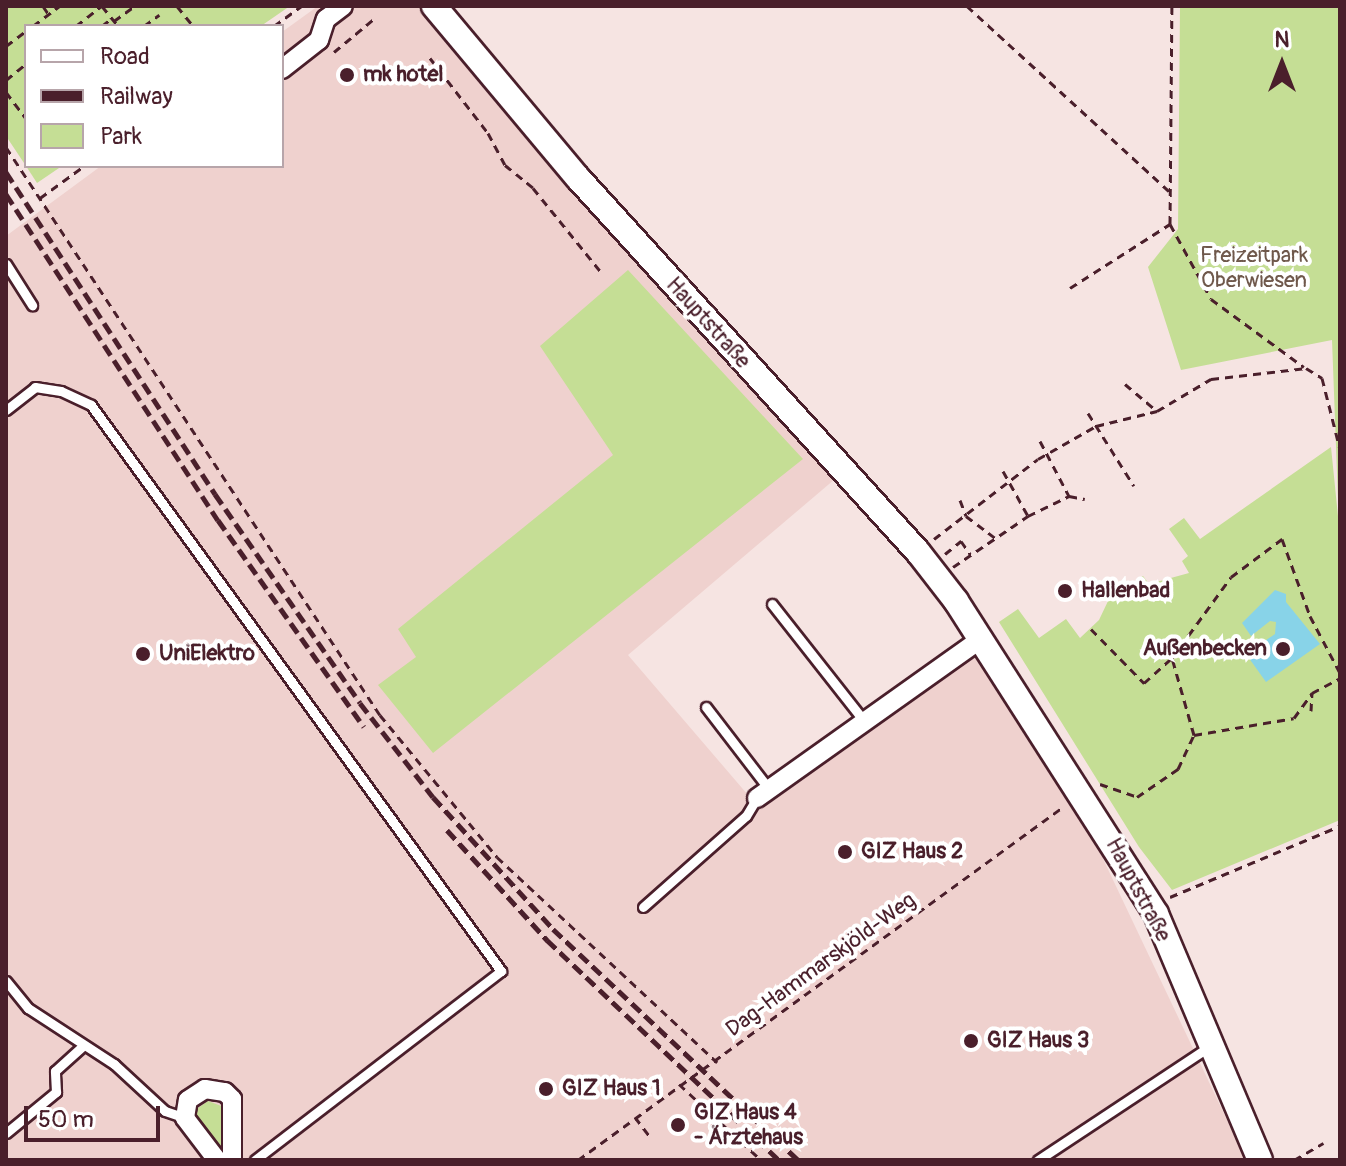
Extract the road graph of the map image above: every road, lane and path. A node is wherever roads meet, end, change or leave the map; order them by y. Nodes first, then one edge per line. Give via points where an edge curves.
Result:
1 (43, 6) edge
2 (60, 6) edge
3 (102, 6) edge
4 (135, 6) edge
5 (177, 6) edge
6 (302, 6) edge
7 (343, 6) edge
8 (434, 6) edge
9 (967, 6) edge
10 (1172, 6) edge
11 (49, 15) junction
12 (159, 15) dead end
13 (375, 18) dead end
14 (113, 20) junction
15 (36, 24) edge
16 (79, 24) edge
17 (106, 24) edge
18 (116, 24) edge
19 (147, 24) edge
20 (191, 24) edge
21 (277, 24) edge
22 (24, 32) edge
23 (6, 46) edge
24 (327, 57) dead end
25 (430, 58) dead end
26 (24, 66) edge
27 (284, 67) edge
28 (6, 80) edge
29 (6, 92) edge
30 (24, 116) edge
31 (6, 147) edge
32 (81, 168) edge
33 (1172, 194) junction
34 (40, 198) junction
35 (1170, 224) junction
36 (6, 264) edge
37 (601, 272) dead end
38 (1070, 288) dead end
39 (32, 305) dead end
40 (1306, 368) junction
41 (1125, 384) dead end
42 (6, 410) edge
43 (1157, 411) junction
44 (1088, 413) dead end
45 (1096, 426) junction
46 (1040, 441) dead end
47 (1340, 449) edge
48 (1048, 453) junction
49 (1003, 471) dead end
50 (1010, 485) junction
51 (1134, 486) dead end
52 (1069, 496) junction
53 (1085, 499) dead end
54 (960, 500) dead end
55 (966, 516) junction
56 (1028, 516) junction
57 (995, 538) junction
58 (971, 555) junction
59 (928, 556) junction
60 (960, 563) dead end
61 (772, 604) dead end
62 (1091, 629) dead end
63 (978, 641) junction
64 (1172, 658) junction
65 (1340, 676) edge
66 (1312, 693) junction
67 (706, 707) dead end
68 (1311, 711) dead end
69 (864, 721) junction
70 (1194, 735) junction
71 (1091, 789) junction
72 (763, 793) junction
73 (1340, 826) edge
74 (1170, 897) dead end
75 (643, 907) dead end
76 (6, 981) edge
77 (1210, 1046) junction
78 (82, 1047) junction
79 (717, 1062) junction
80 (679, 1084) junction
81 (635, 1117) junction
82 (185, 1118) junction
83 (6, 1133) edge
84 (650, 1137) dead end
85 (1324, 1143) dead end
86 (217, 1160) edge
87 (232, 1160) edge
88 (255, 1160) edge
89 (578, 1160) edge
90 (761, 1160) edge
91 (1038, 1160) edge
92 (1260, 1160) edge
93 (1294, 1160) edge

1 - 11 path
2 - 11 path
3 - 14 path
3 - 16 path
4 - 14 path
5 - 20 path
6 - 21 path
7 - 27 street via 326,19 319,40
8 - 59 street, Hauptstraße via 578,178
9 - 33 path
10 - 33 path
11 - 15 path
12 - 19 path
13 - 24 path
14 - 17 path
14 - 18 path
22 - 23 path
25 - 37 path via 488,133 505,165 533,188
26 - 28 path
29 - 30 path
31 - 34 path
32 - 34 path
33 - 35 path
34 - 79 path via 380,715 497,857
35 - 38 path
35 - 40 path via 1211,299
36 - 39 lane
40 - 43 path via 1211,379
40 - 47 path via 1322,378
41 - 43 path
42 - 88 lane via 35,387 61,391 91,405 501,971
43 - 45 path
44 - 45 path
45 - 48 path
45 - 51 path
46 - 48 path
48 - 50 path
48 - 52 path
49 - 50 path
50 - 55 path
50 - 56 path
52 - 53 path
52 - 56 path
54 - 55 path
55 - 57 path
55 - 59 path
56 - 57 path
57 - 58 path
58 - 59 path via 961,541
58 - 60 path
59 - 63 street, Hauptstraße
61 - 69 lane
62 - 64 path via 1144,683
63 - 69 street
63 - 71 street, Hauptstraße
64 - 65 path via 1231,577 1282,539 1310,616
64 - 70 path
65 - 66 path
66 - 68 path
66 - 70 path via 1294,718
67 - 72 lane
69 - 72 street
70 - 71 path via 1178,769 1137,797 1106,782
71 - 77 street, Hauptstraße via 1156,914
71 - 79 path, Dag-Hammarskjöld-Weg
72 - 75 lane via 746,816
73 - 74 path
76 - 78 lane via 28,1008
77 - 91 lane
77 - 92 street, Hauptstraße
78 - 82 lane via 114,1064 165,1111
78 - 83 lane via 55,1071 56,1092
79 - 80 path, Dag-Hammarskjöld-Weg
80 - 81 path, Dag-Hammarskjöld-Weg
80 - 90 path
81 - 84 path
81 - 89 path, Dag-Hammarskjöld-Weg
82 - 86 street
82 - 87 street via 196,1093 225,1092 235,1113
85 - 93 path

